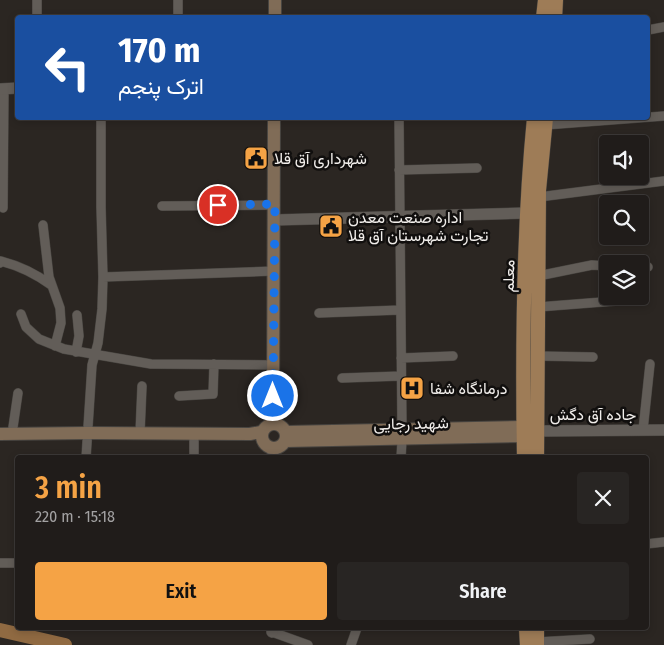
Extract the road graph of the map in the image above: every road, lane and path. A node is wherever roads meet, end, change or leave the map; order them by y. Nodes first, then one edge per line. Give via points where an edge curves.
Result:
1 (37, 0) edge
2 (178, 0) edge
3 (275, 0) edge
4 (545, 0) edge
5 (556, 0) edge
6 (37, 15) edge
7 (178, 15) edge
8 (275, 15) edge
9 (544, 15) edge
10 (555, 15) edge
11 (664, 28) edge
12 (650, 30) edge
13 (15, 88) edge
14 (2, 89) edge
15 (650, 116) edge
16 (664, 116) edge
17 (102, 120) edge
18 (274, 120) edge
19 (399, 120) edge
20 (542, 120) edge
21 (477, 168) dead end
22 (399, 170) junction
23 (664, 181) edge
24 (535, 192) junction
25 (275, 204) junction
26 (162, 206) dead end
27 (3, 208) dead end
28 (526, 213) junction
29 (400, 216) junction
30 (274, 220) junction
31 (43, 225) dead end
32 (0, 263) edge
33 (599, 266) edge
34 (274, 272) junction
35 (538, 276) junction
36 (103, 277) junction
37 (51, 286) junction
38 (599, 302) edge
39 (538, 307) junction
40 (400, 310) junction
41 (319, 313) dead end
42 (21, 314) dead end
43 (78, 315) dead end
44 (55, 346) junction
45 (76, 352) junction
46 (95, 356) junction
47 (453, 356) dead end
48 (538, 356) junction
49 (594, 357) dead end
50 (401, 358) junction
51 (214, 364) junction
52 (650, 364) dead end
53 (273, 365) junction
54 (401, 376) junction
55 (342, 378) dead end
56 (142, 386) dead end
57 (18, 393) dead end
58 (179, 396) dead end
59 (273, 423) junction
60 (643, 430) junction
61 (664, 430) edge
62 (523, 431) junction
63 (538, 431) junction
64 (262, 432) junction
65 (87, 433) junction
66 (140, 433) junction
67 (6, 434) edge
68 (194, 434) junction
69 (402, 434) junction
70 (285, 437) junction
71 (273, 453) edge
72 (86, 455) edge
73 (194, 455) edge
74 (401, 455) edge
75 (524, 455) edge
76 (537, 455) edge
77 (664, 542) edge
78 (649, 544) edge
79 (0, 563) edge
80 (15, 563) edge
81 (272, 630) edge
82 (356, 630) edge
83 (527, 630) edge
84 (537, 630) edge
85 (590, 639) dead end
86 (534, 644) edge
87 (308, 645) edge
88 (352, 645) edge

1 - 6 street
2 - 7 street
3 - 8 main road
4 - 9 main road
5 - 10 main road
11 - 12 street
13 - 14 street
14 - 27 street
15 - 16 street
17 - 36 street
18 - 25 main road
19 - 22 street
20 - 24 main road, معلم
21 - 22 street
22 - 29 street
23 - 24 street
24 - 28 main road, معلم
24 - 35 main road, معلم
25 - 26 street
25 - 30 main road
28 - 29 street
28 - 62 main road, معلم
29 - 30 street
29 - 40 street
30 - 34 main road
31 - 37 street
32 - 37 street via 20,267
33 - 35 street
34 - 36 street
34 - 53 main road
35 - 39 main road, معلم
36 - 46 street
37 - 44 street via 60,308
38 - 39 street
39 - 48 main road, معلم
40 - 41 street
40 - 50 street
42 - 44 street via 26,327 38,339
43 - 45 street
44 - 45 street
45 - 46 street
46 - 51 street via 151,364
46 - 65 street
47 - 50 street
48 - 49 street
48 - 63 main road, معلم
50 - 54 street
51 - 53 street
51 - 58 street via 213,394
52 - 60 street
53 - 59 main road
54 - 55 street
54 - 69 street
56 - 66 street
57 - 67 street
59 - 64 main road
59 - 70 main road via 278,424
60 - 61 street, جاده آق دگش
60 - 63 street, جاده آق دگش
62 - 63 main road, شهید رجایی
62 - 69 main road, شهید رجایی
62 - 75 main road, معلم
63 - 76 main road, معلم
64 - 68 main road
64 - 71 main road via 262,441
65 - 66 main road
65 - 67 main road
65 - 72 street
66 - 68 main road
68 - 73 street
69 - 70 main road, شهید رجایی
69 - 74 street
70 - 71 main road
77 - 78 street
79 - 80 street
81 - 87 street
82 - 88 street
83 - 86 main road
84 - 86 main road
85 - 86 street

